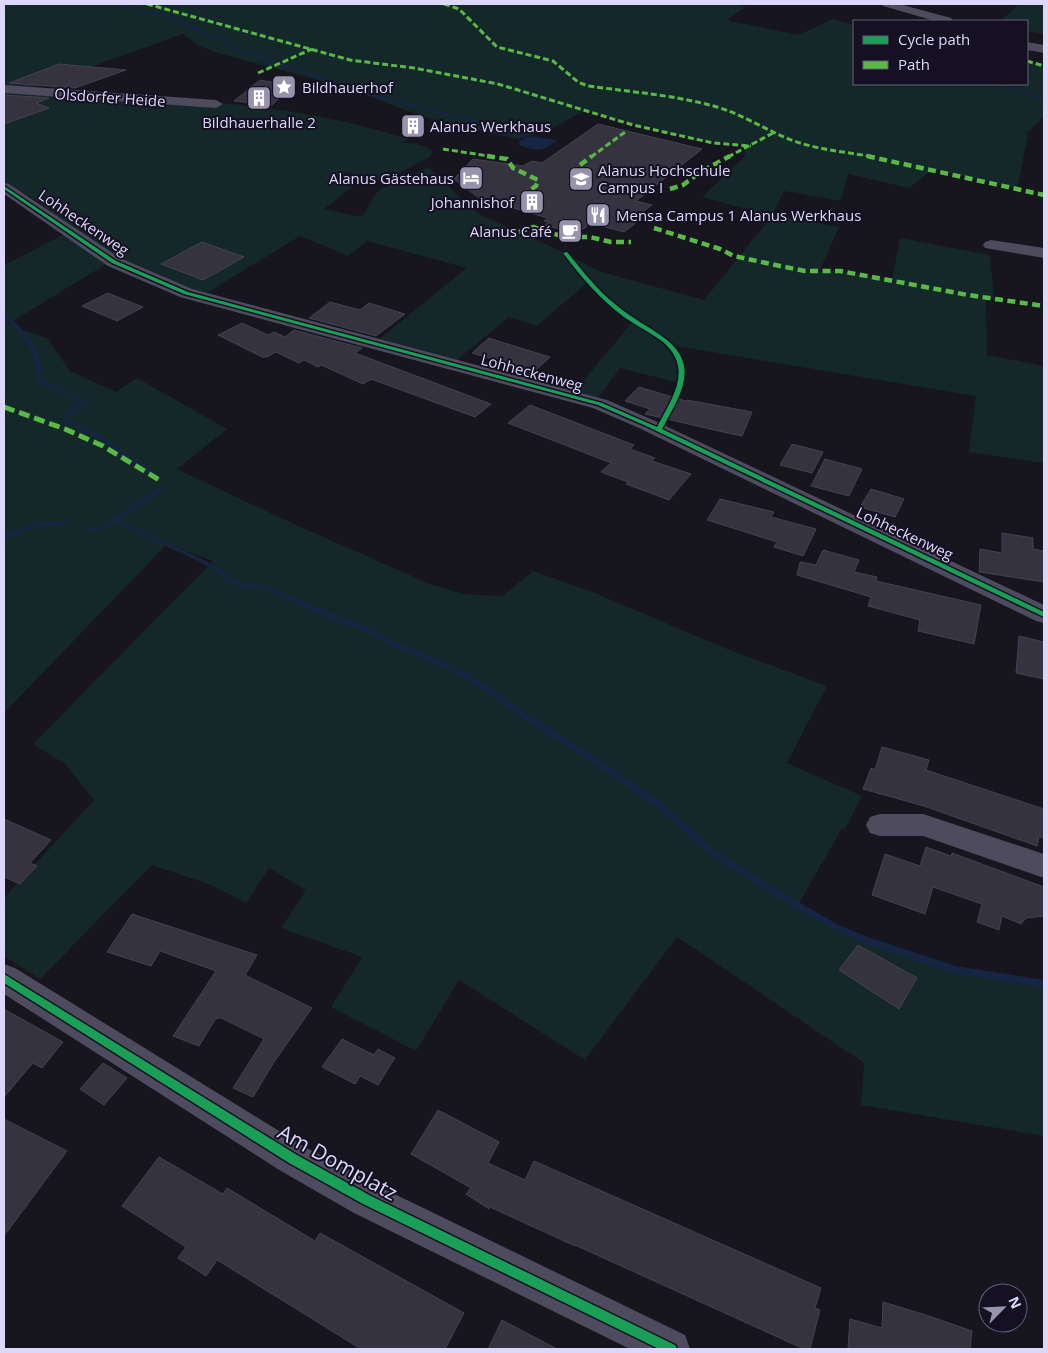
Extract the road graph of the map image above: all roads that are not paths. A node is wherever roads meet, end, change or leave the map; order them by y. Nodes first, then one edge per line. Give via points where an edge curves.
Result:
1 (887, 4) edge
2 (943, 20) edge
3 (1028, 46) edge
4 (1044, 49) edge
5 (4, 89) edge
6 (216, 104) dead end
7 (4, 187) edge
8 (991, 245) dead end
9 (1044, 253) edge
10 (1044, 615) edge
11 (880, 825) dead end
12 (1044, 866) edge
13 (4, 978) edge
14 (671, 1349) edge

1 - 2 street
3 - 4 street
5 - 6 street, Olsdorfer Heide
7 - 10 street, Lohheckenweg via 114,262 181,291 609,408
8 - 9 street
11 - 12 street via 923,824
13 - 14 street, Am Domplatz via 293,1160 367,1200

